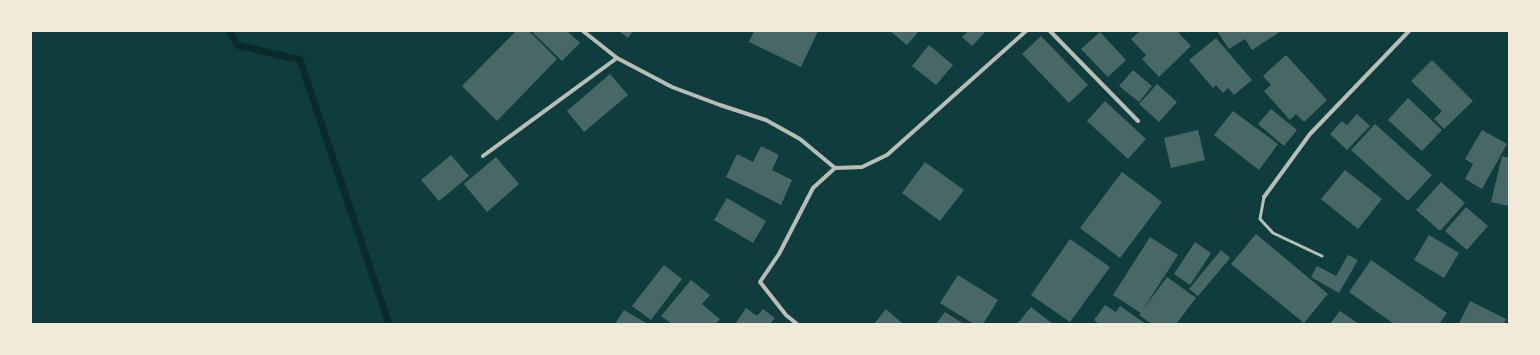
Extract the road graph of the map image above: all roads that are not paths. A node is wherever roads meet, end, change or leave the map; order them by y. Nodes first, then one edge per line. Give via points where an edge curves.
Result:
1 (583, 31) edge
2 (1026, 31) edge
3 (1050, 31) edge
4 (1409, 31) edge
5 (617, 58) junction
6 (1138, 121) dead end
7 (484, 156) dead end
8 (835, 168) junction
9 (1264, 197) joint
10 (1322, 256) dead end
11 (797, 324) edge

1 - 5 street
2 - 8 street via 887,155 862,167
3 - 6 street
4 - 9 street via 1310,134
5 - 7 street
5 - 8 street via 672,87 766,120 800,139
8 - 11 street via 813,188 779,254 760,282 786,315
9 - 10 lane via 1260,218 1273,233

